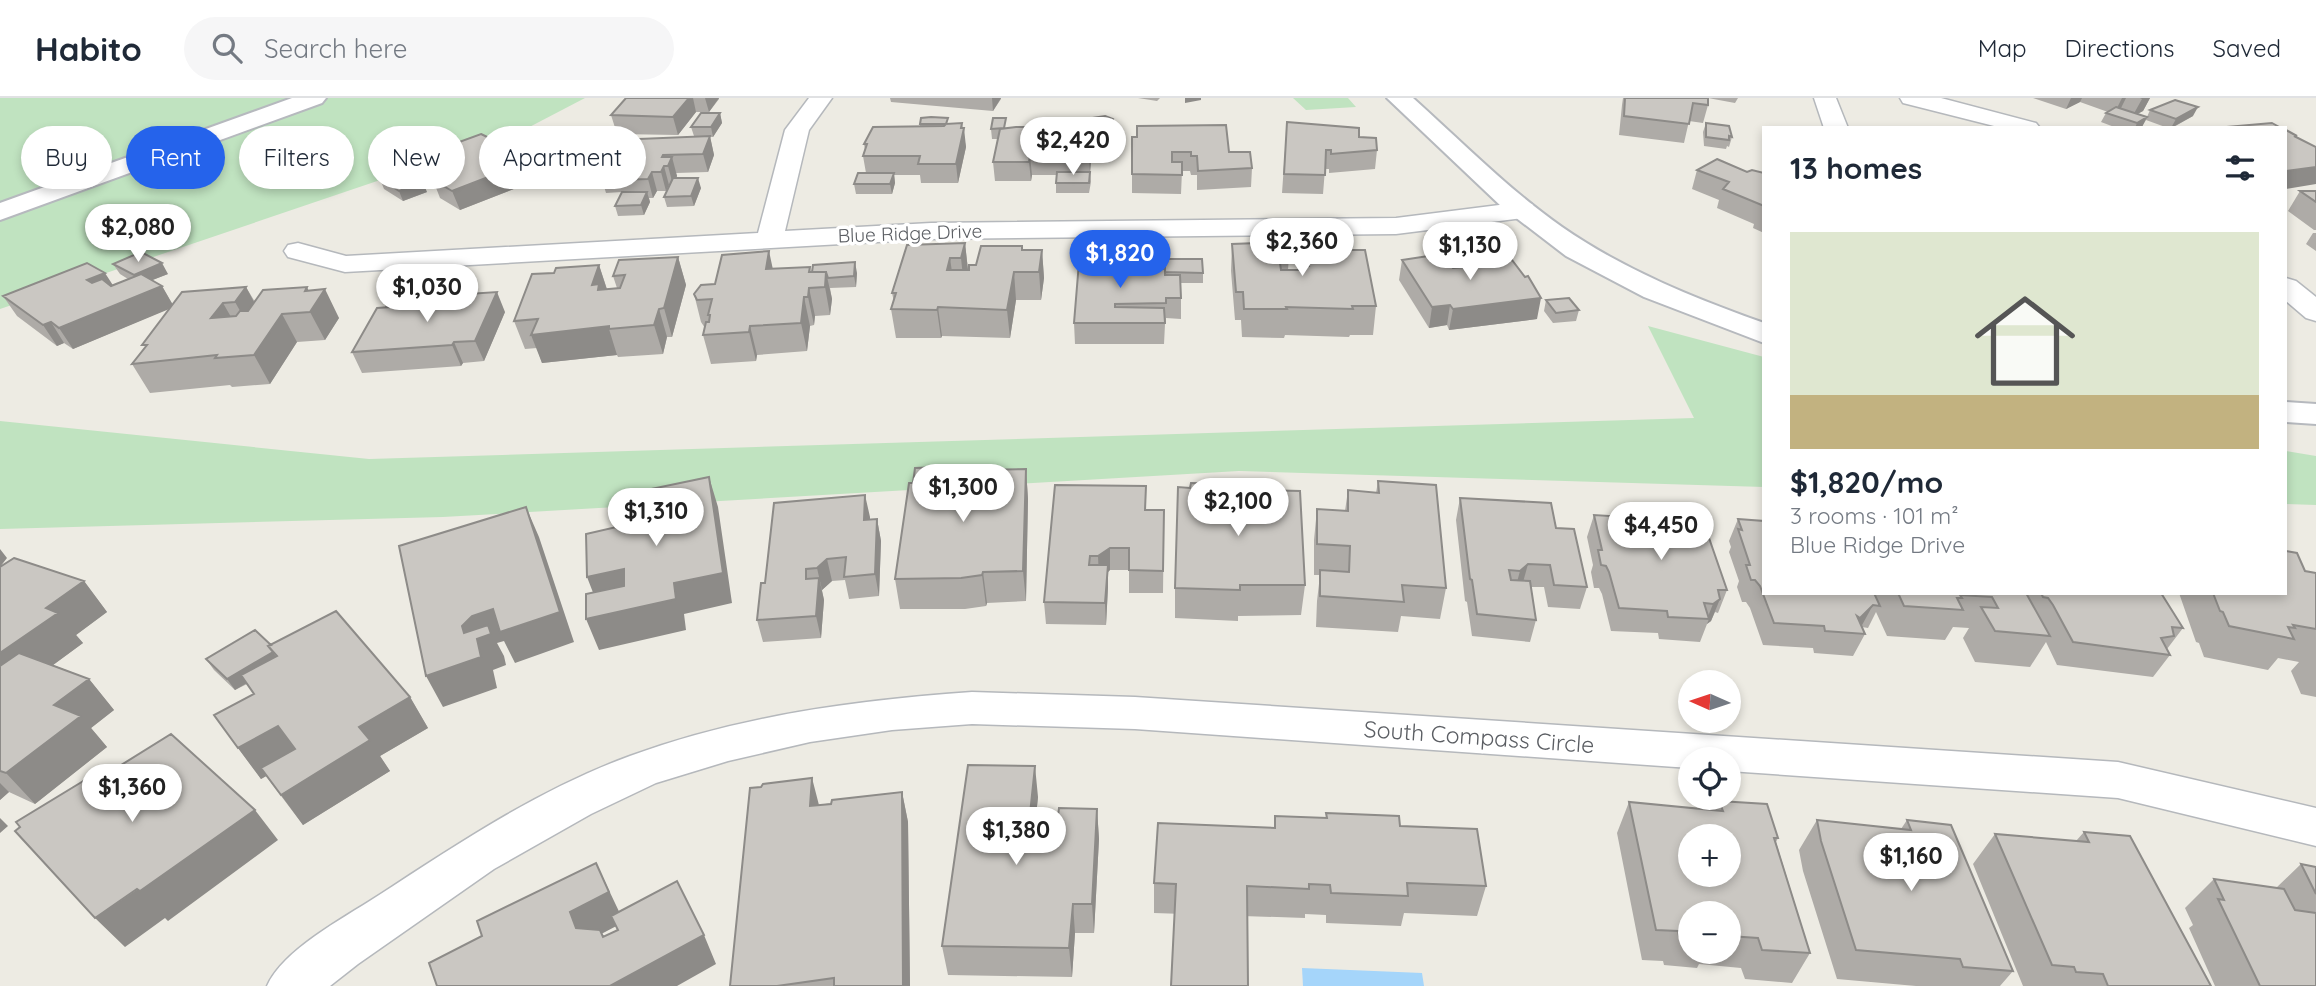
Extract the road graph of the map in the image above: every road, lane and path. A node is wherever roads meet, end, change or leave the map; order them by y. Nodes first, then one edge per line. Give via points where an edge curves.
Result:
1 (248, 98) edge
2 (314, 98) edge
3 (821, 98) edge
4 (1399, 98) edge
5 (1825, 98) edge
6 (1911, 98) edge
7 (1835, 126) edge
8 (2021, 126) edge
9 (0, 187) edge
10 (1523, 210) junction
11 (0, 212) edge
12 (769, 240) junction
13 (298, 251) dead end
14 (2287, 288) edge
15 (2316, 312) edge
16 (1762, 333) edge
17 (2287, 412) edge
18 (2316, 414) edge
19 (2316, 827) edge
20 (292, 986) edge

1 - 9 street
2 - 11 street
3 - 12 street via 797,130
4 - 10 street
5 - 7 street
6 - 8 street
10 - 12 street, Blue Ridge Drive via 1396,226 931,231
10 - 16 street via 1624,277
12 - 13 street, Blue Ridge Drive via 345,264
14 - 15 street
17 - 18 street
19 - 20 street, South Compass Circle via 2118,780 1135,713 972,708 892,714 728,744 643,769 478,855

